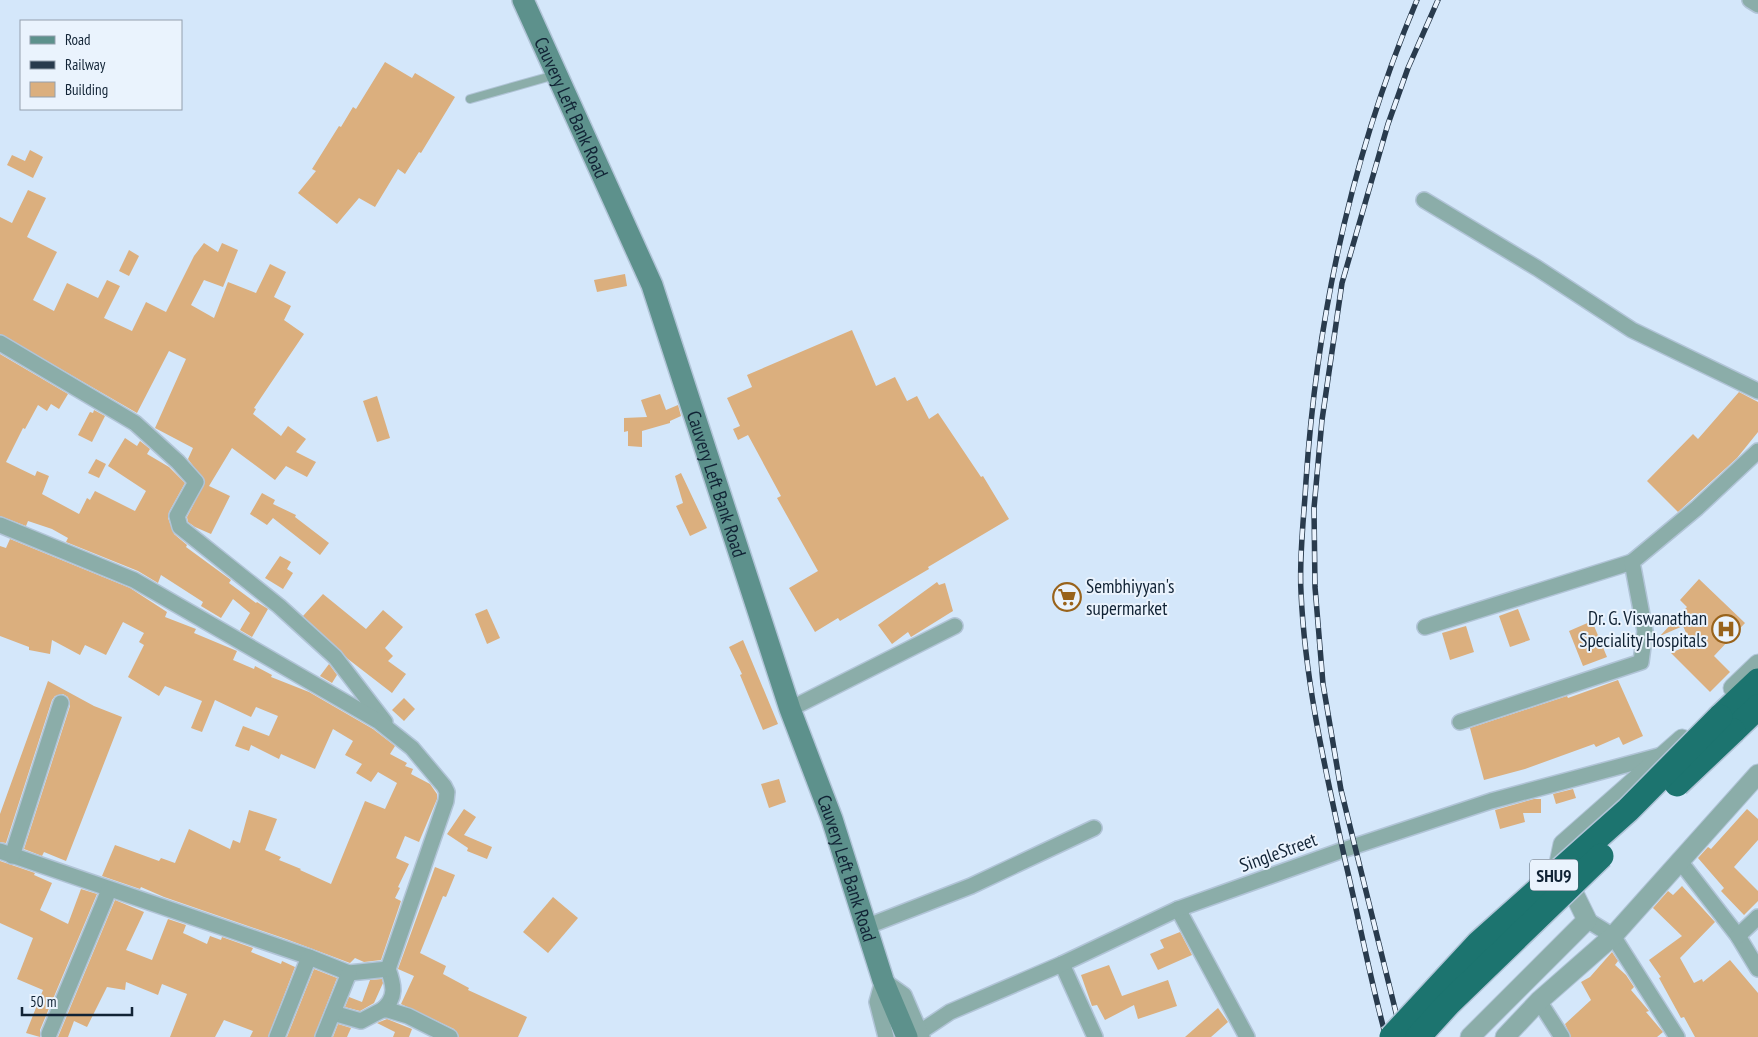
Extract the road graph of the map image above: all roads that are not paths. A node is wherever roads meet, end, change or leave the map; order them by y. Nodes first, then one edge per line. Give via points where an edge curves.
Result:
1 (523, 0) edge
2 (1750, 0) edge
3 (1758, 5) edge
4 (548, 78) junction
5 (470, 99) dead end
6 (1424, 200) dead end
7 (0, 343) edge
8 (1758, 391) edge
9 (1758, 451) edge
10 (0, 525) edge
11 (1632, 562) junction
12 (955, 626) dead end
13 (1425, 627) dead end
14 (1758, 664) edge
15 (1758, 681) edge
16 (61, 703) dead end
17 (1758, 707) edge
18 (790, 709) junction
19 (1460, 722) dead end
20 (1726, 724) junction
21 (394, 733) junction
22 (1667, 753) junction
23 (1758, 774) edge
24 (1094, 828) dead end
25 (6, 854) edge
26 (1679, 860) junction
27 (109, 890) junction
28 (1178, 909) junction
29 (1758, 917) edge
30 (1587, 920) junction
31 (868, 926) junction
32 (1613, 936) junction
33 (1738, 936) junction
34 (309, 957) junction
35 (1062, 964) junction
36 (1758, 968) edge
37 (388, 969) junction
38 (349, 973) junction
39 (883, 980) junction
40 (1539, 1001) junction
41 (382, 1010) junction
42 (333, 1013) junction
43 (912, 1031) edge
44 (49, 1034) dead end
45 (1240, 1035) edge
46 (277, 1037) edge
47 (323, 1037) edge
48 (450, 1037) edge
49 (886, 1037) edge
50 (1095, 1037) edge
51 (1392, 1037) edge
52 (1418, 1037) edge
53 (1470, 1037) edge
54 (1505, 1037) edge
55 (1562, 1037) edge
56 (1677, 1037) edge

1 - 4 main road, Cauvery Left Bank Road
2 - 3 street
4 - 5 lane
4 - 18 main road, Cauvery Left Bank Road via 652,285
6 - 8 street via 1632,330
7 - 21 street via 135,424 178,462 196,482 177,516 180,527 279,606 335,657
9 - 11 street
10 - 21 street via 134,580
11 - 13 street
11 - 19 street via 1645,631 1641,662
12 - 18 street
14 - 22 street
15 - 20 highway, SHU9
16 - 25 street
17 - 20 highway, SHU9
18 - 31 main road, Cauvery Left Bank Road
20 - 51 highway, SHU9, bridge via 1479,943
20 - 52 highway, SHU9, bridge
21 - 37 street via 433,772 447,795
22 - 28 street, SingleStreet via 1491,801
22 - 30 street via 1563,844 1559,863
23 - 26 street
24 - 31 street via 971,886
25 - 27 street
26 - 32 street
26 - 33 street
27 - 34 street
27 - 44 street
28 - 35 street, SingleStreet
28 - 45 street
29 - 33 street
30 - 32 street
30 - 53 street
31 - 39 main road, Cauvery Left Bank Road
32 - 40 street
32 - 56 street
33 - 36 street
34 - 38 street
34 - 46 street
35 - 43 street, SingleStreet
35 - 50 street
37 - 38 street
37 - 41 street via 394,992
38 - 42 street
39 - 43 main road, Cauvery Left Bank Road
39 - 49 street via 877,1002
40 - 54 street
40 - 55 street
41 - 42 street via 361,1021
41 - 48 street via 408,1016
42 - 47 street

